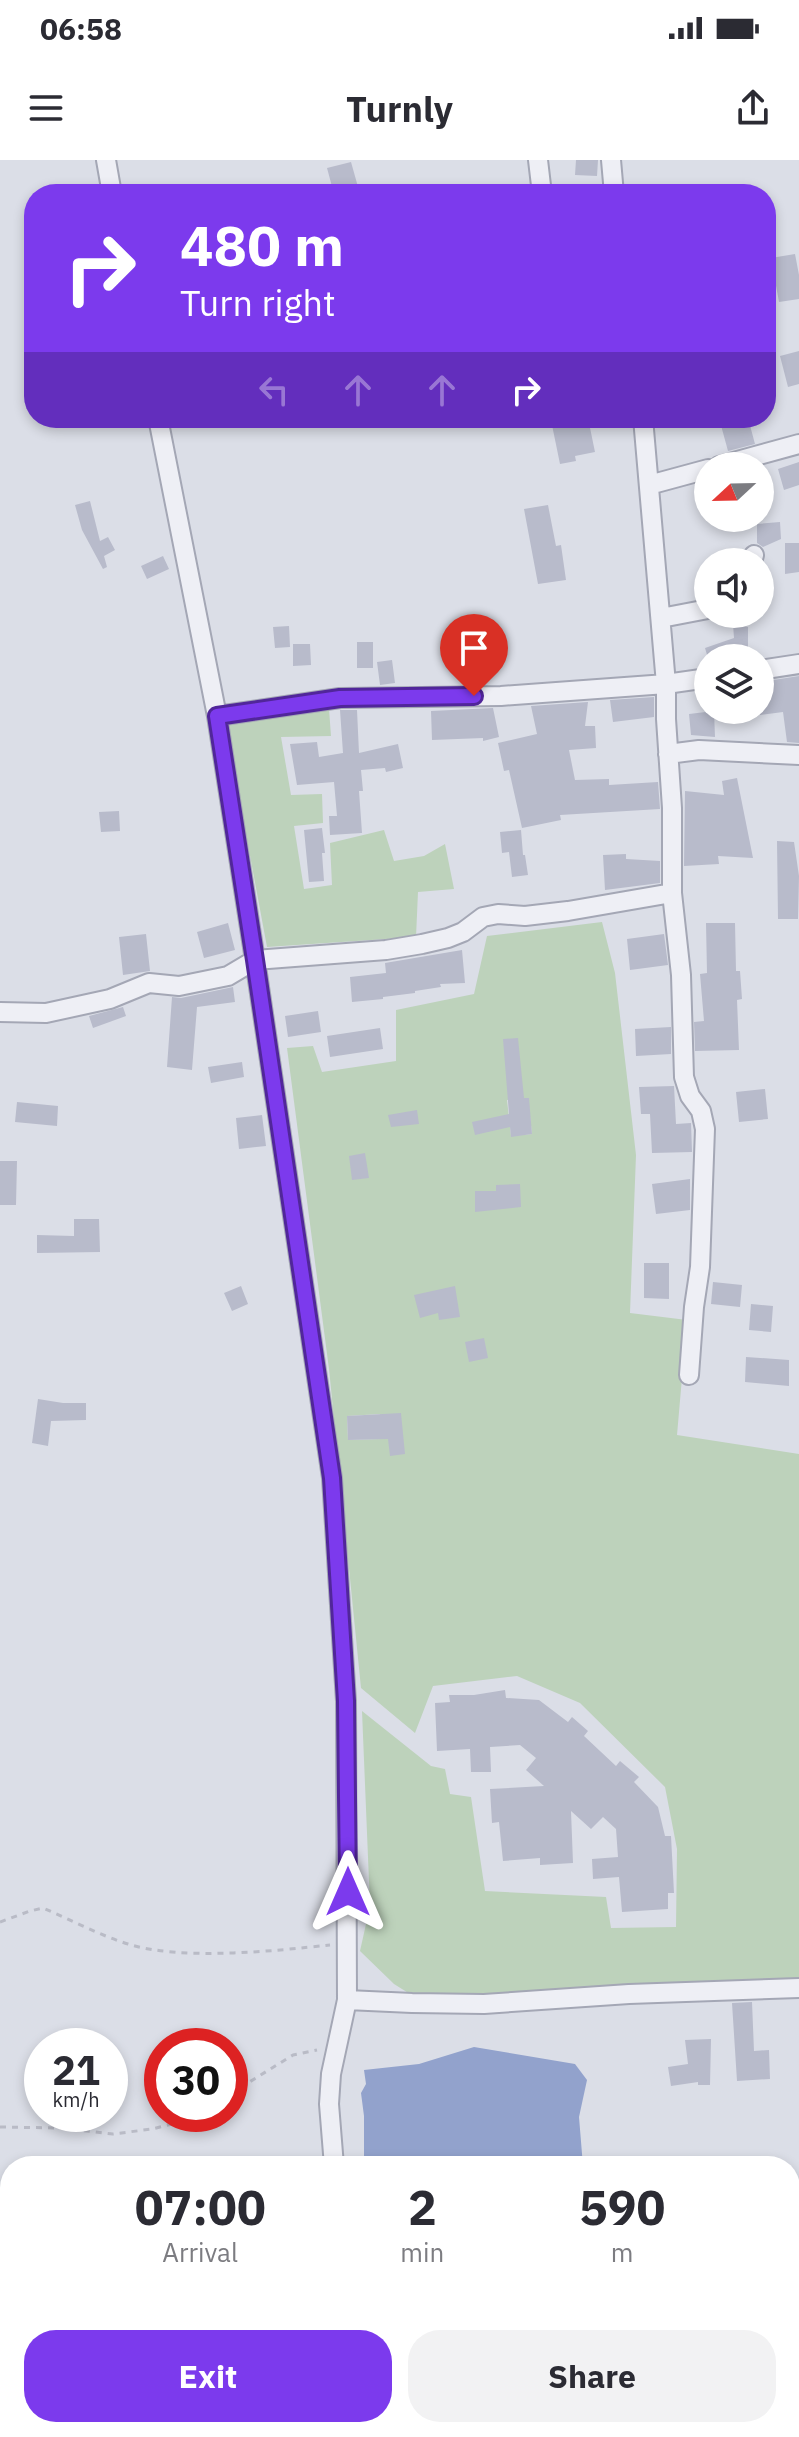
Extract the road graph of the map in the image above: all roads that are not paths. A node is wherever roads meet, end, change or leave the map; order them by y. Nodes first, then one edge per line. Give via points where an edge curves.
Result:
1 (106, 160) edge
2 (538, 160) edge
3 (611, 160) edge
4 (110, 184) edge
5 (541, 184) edge
6 (613, 184) edge
7 (160, 428) edge
8 (644, 428) edge
9 (799, 444) edge
10 (770, 452) edge
11 (694, 473) edge
12 (649, 485) junction
13 (694, 612) edge
14 (661, 618) junction
15 (799, 664) edge
16 (774, 668) edge
17 (694, 680) edge
18 (666, 684) junction
19 (217, 716) junction
20 (668, 754) junction
21 (799, 755) edge
22 (672, 893) junction
23 (255, 960) junction
24 (0, 1012) edge
25 (689, 1375) dead end
26 (799, 1988) edge
27 (347, 2000) junction
28 (333, 2156) edge

1 - 4 street
2 - 5 street
3 - 6 street
7 - 19 street
8 - 12 street
9 - 10 street
11 - 12 street
12 - 14 street
13 - 14 street
14 - 18 street
15 - 16 street
17 - 18 street
18 - 19 street via 501,696 340,698
18 - 20 street
19 - 23 street
20 - 21 street via 699,750
20 - 22 street
22 - 23 street via 568,911 498,914 448,938 386,950
22 - 25 street via 684,1077 705,1129
23 - 24 street via 228,976 179,986 149,983 110,999 46,1013
23 - 27 street via 332,1478 346,1701
26 - 27 street via 484,2004
27 - 28 street via 331,2074

